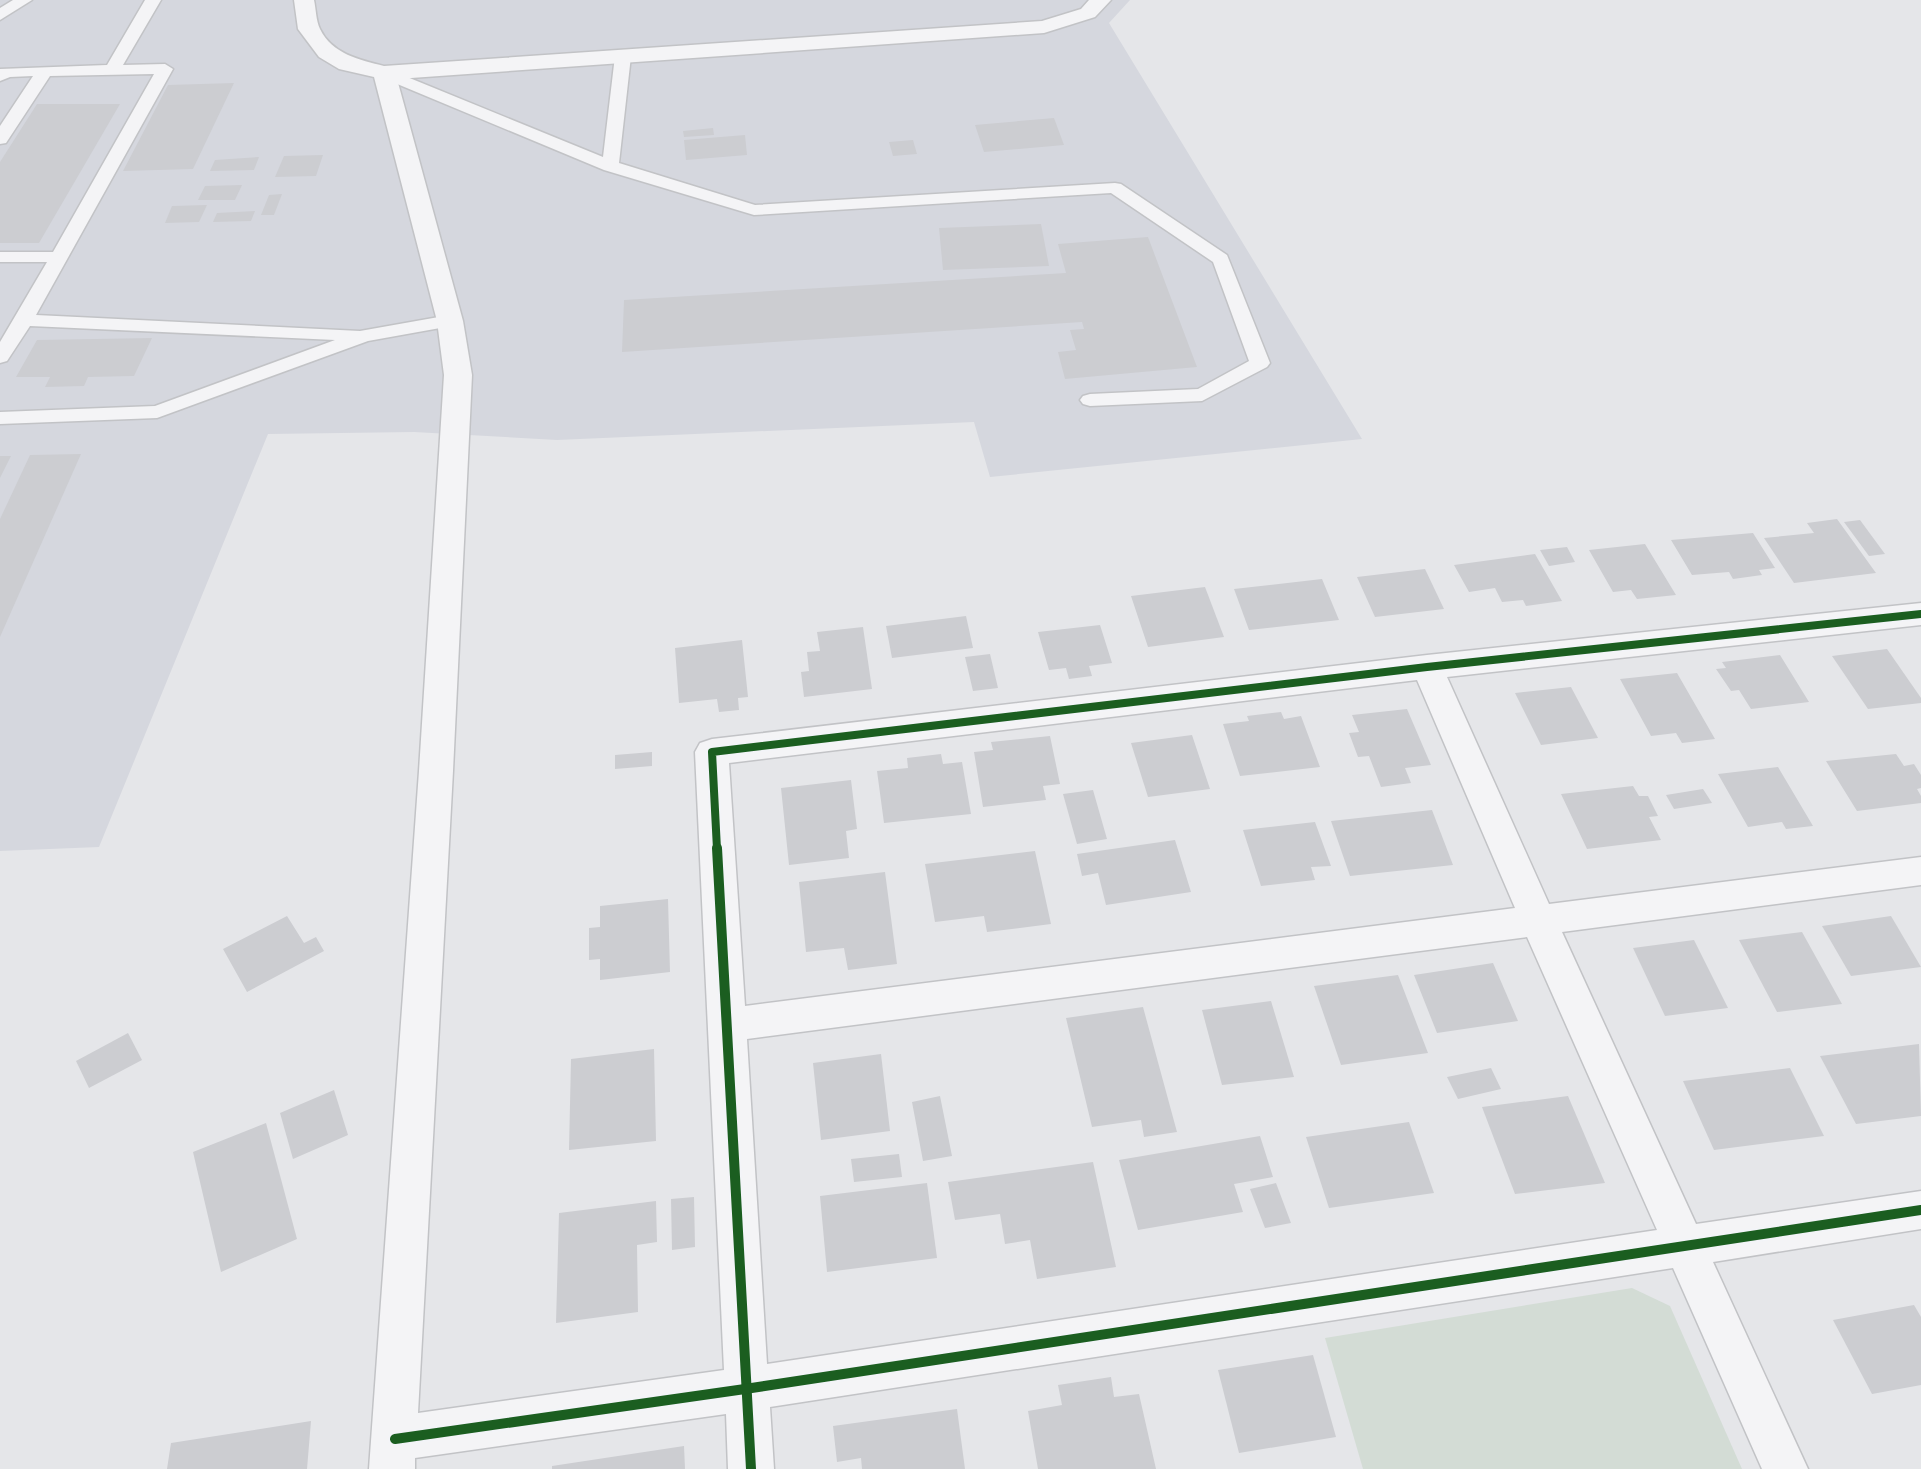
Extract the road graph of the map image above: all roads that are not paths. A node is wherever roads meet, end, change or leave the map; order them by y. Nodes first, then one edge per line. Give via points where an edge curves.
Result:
1 (24, 0) edge
2 (153, 0) edge
3 (304, 0) edge
4 (1101, 0) edge
5 (0, 15) edge
6 (623, 56) junction
7 (112, 70) junction
8 (45, 71) junction
9 (384, 73) junction
10 (0, 76) edge
11 (0, 139) edge
12 (610, 166) junction
13 (0, 257) edge
14 (60, 257) junction
15 (24, 320) junction
16 (450, 321) junction
17 (364, 336) junction
18 (0, 357) edge
19 (1090, 400) dead end
20 (0, 418) edge
21 (1921, 614) edge
22 (1427, 667) junction
23 (1921, 871) edge
24 (1538, 920) junction
25 (726, 1025) junction
26 (1921, 1210) edge
27 (1684, 1247) junction
28 (746, 1389) junction
29 (394, 1454) edge
30 (751, 1469) edge
31 (1785, 1469) edge

1 - 5 lane
2 - 7 lane
3 - 9 street via 309,29 327,52 347,64
4 - 6 street via 1088,13 1044,27
6 - 9 street
6 - 12 lane
7 - 8 lane
7 - 14 lane via 165,69
8 - 10 lane via 6,72
8 - 11 lane
9 - 12 lane
9 - 16 street
12 - 19 lane via 754,210 1115,188 1221,259 1260,363 1202,395
13 - 14 lane
14 - 15 lane
15 - 17 lane
15 - 18 lane
16 - 17 lane
16 - 29 street via 458,375
17 - 20 lane via 157,412
21 - 22 street
22 - 24 street
22 - 25 street via 712,752
23 - 24 street
24 - 25 street
24 - 27 street
25 - 28 street
26 - 27 street
27 - 28 street
27 - 31 street
28 - 29 street
28 - 30 street

